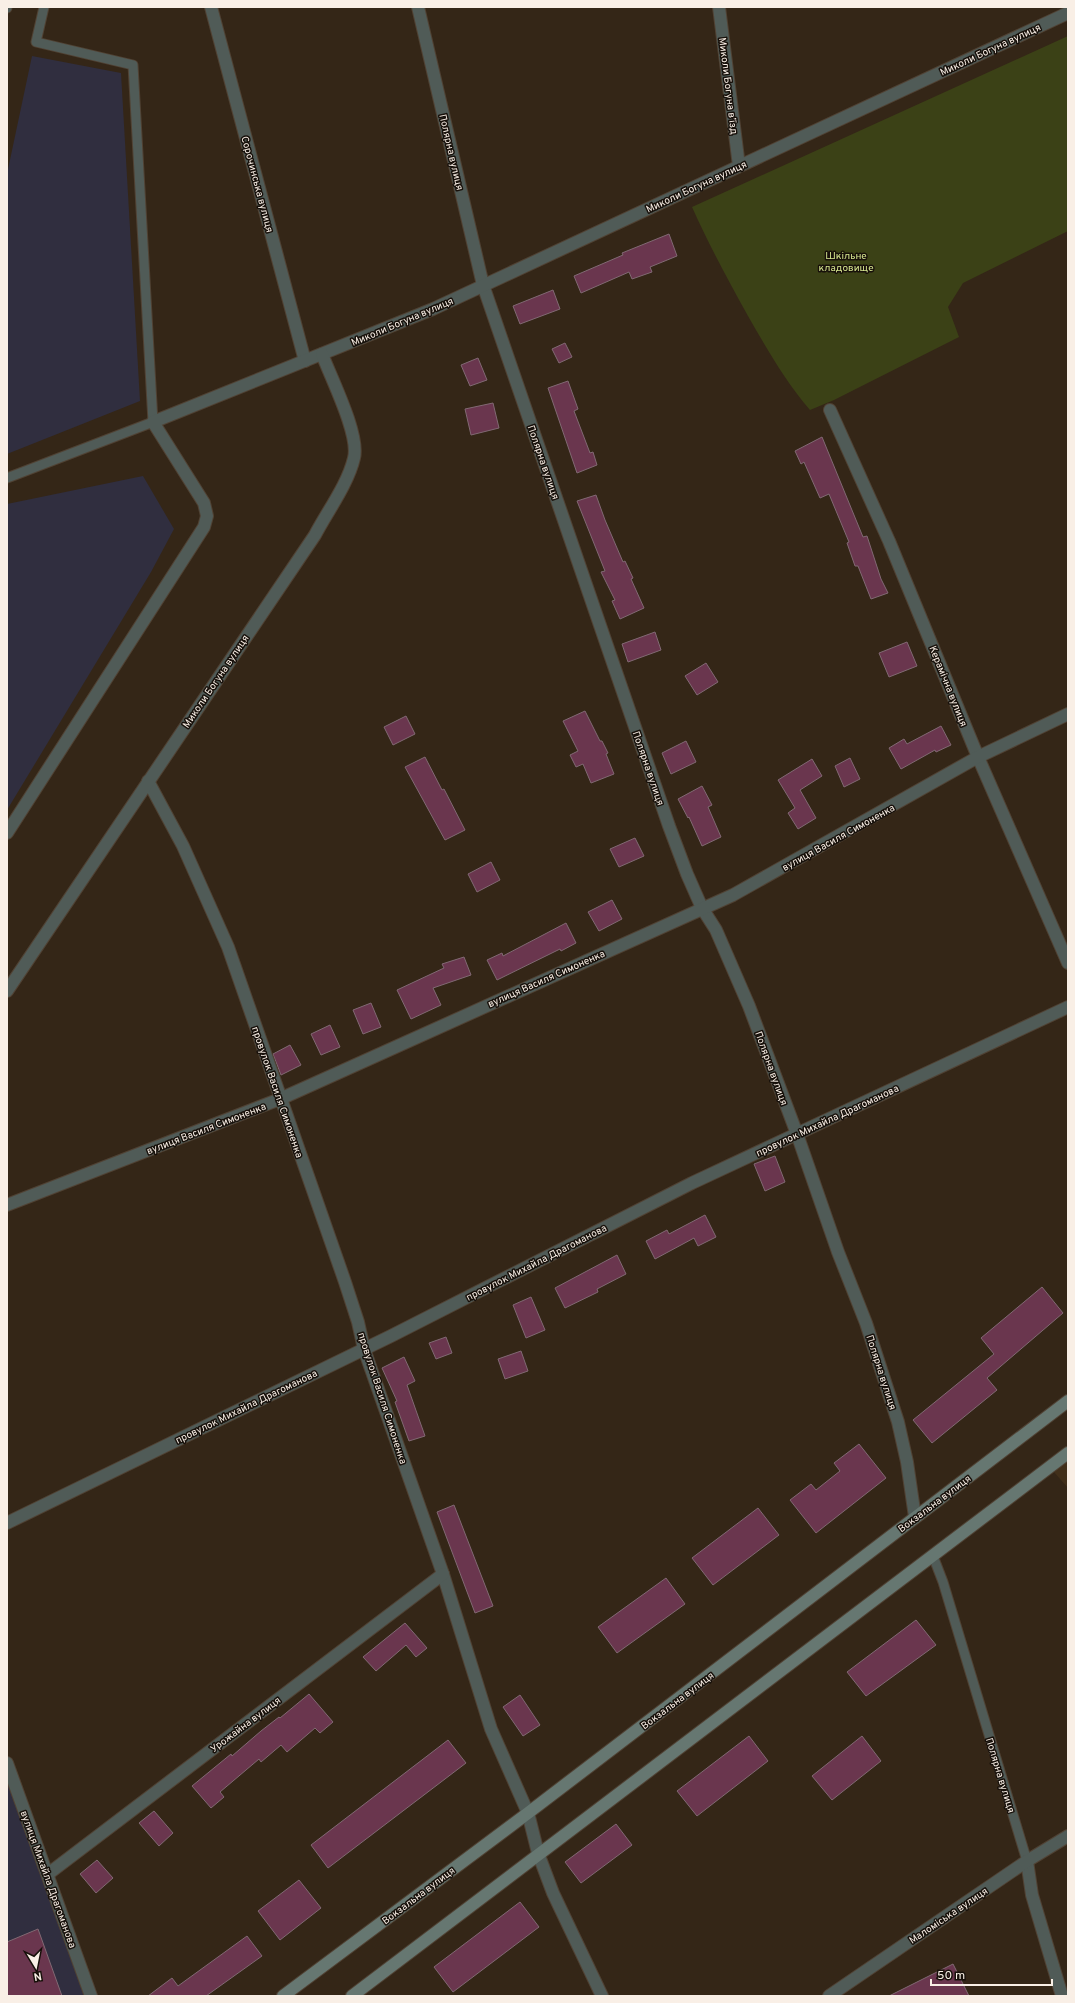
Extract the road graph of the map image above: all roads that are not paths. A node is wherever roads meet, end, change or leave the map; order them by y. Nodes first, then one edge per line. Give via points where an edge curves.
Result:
1 (44, 7) edge
2 (211, 7) edge
3 (418, 7) edge
4 (719, 7) edge
5 (1068, 13) edge
6 (739, 166) junction
7 (483, 285) junction
8 (322, 354) junction
9 (305, 361) junction
10 (830, 410) dead end
11 (153, 422) junction
12 (7, 478) edge
13 (1068, 714) edge
14 (978, 757) junction
15 (148, 781) junction
16 (7, 833) edge
17 (702, 908) junction
18 (1068, 963) edge
19 (7, 991) edge
20 (1068, 1007) edge
21 (280, 1099) junction
22 (797, 1134) junction
23 (7, 1205) edge
24 (364, 1349) junction
25 (1068, 1401) edge
26 (1068, 1453) edge
27 (915, 1517) junction
28 (7, 1523) edge
29 (933, 1556) junction
30 (442, 1574) junction
31 (7, 1763) edge
32 (528, 1813) junction
33 (1068, 1836) edge
34 (538, 1853) junction
35 (1026, 1861) junction
36 (48, 1874) junction
37 (91, 1996) edge
38 (283, 1996) edge
39 (352, 1996) edge
40 (602, 1996) edge
41 (829, 1996) edge
42 (1062, 1996) edge

1 - 11 lane via 36,42 134,65
2 - 9 street, Сорочинська вулиця
3 - 7 street, Полярна вулиця
4 - 6 street, Миколи Богуна в’їзд
5 - 6 street, Миколи Богуна вулиця
6 - 7 street, Миколи Богуна вулиця
7 - 8 street, Миколи Богуна вулиця
7 - 17 street, Полярна вулиця via 669,826
8 - 9 street, Миколи Богуна вулиця
8 - 15 street, Миколи Богуна вулиця via 349,423 355,446 355,457 350,472 315,535
9 - 11 street, Миколи Богуна вулиця
10 - 14 street, Керамічна вулиця via 889,541
11 - 12 lane
11 - 16 street via 204,503 207,516 204,527
13 - 14 street, вулиця Василя Симоненка
14 - 17 street, вулиця Василя Симоненка via 733,895
14 - 18 street, Керамічна вулиця
15 - 19 street, Миколи Богуна вулиця
15 - 21 street, провулок Василя Симоненка via 182,846 228,947
17 - 21 street, вулиця Василя Симоненка
17 - 22 street, Полярна вулиця via 716,930 749,1006
20 - 22 street, провулок Михайла Драгоманова
21 - 23 street, вулиця Василя Симоненка
21 - 24 street, провулок Василя Симоненка via 345,1282
22 - 24 street, провулок Михайла Драгоманова via 692,1183
22 - 27 street, Полярна вулиця via 893,1402 907,1462
24 - 28 street, провулок Михайла Драгоманова
24 - 30 street, провулок Василя Симоненка
25 - 27 street, Вокзальна вулиця
26 - 29 street
27 - 32 street, Вокзальна вулиця
29 - 34 street
29 - 35 lane, Полярна вулиця
30 - 32 street, провулок Василя Симоненка via 491,1729
30 - 36 street, Урожайна вулиця
31 - 36 street, вулиця Михайла Драгоманова
32 - 34 street, провулок Василя Симоненка
32 - 38 street, Вокзальна вулиця
33 - 35 street, Маломіська вулиця
34 - 39 street
34 - 40 street, провулок Василя Симоненка via 553,1893
35 - 41 street, Маломіська вулиця
35 - 42 street, Полярна вулиця via 1032,1895
36 - 37 street, вулиця Михайла Драгоманова

